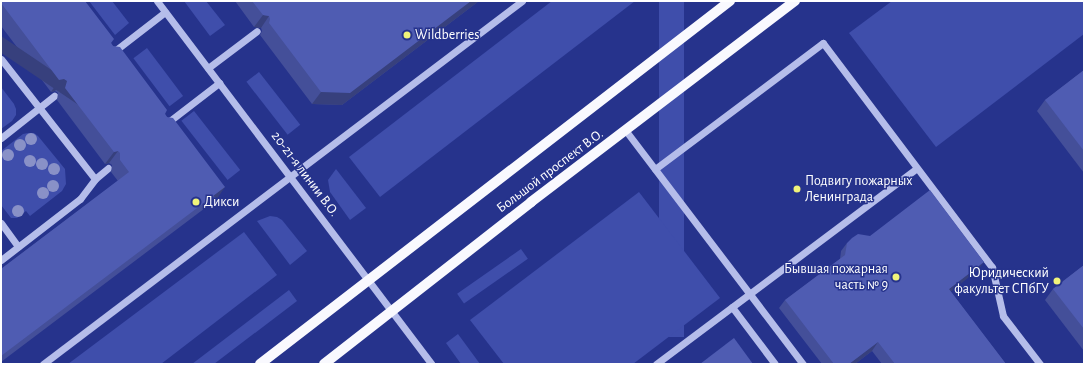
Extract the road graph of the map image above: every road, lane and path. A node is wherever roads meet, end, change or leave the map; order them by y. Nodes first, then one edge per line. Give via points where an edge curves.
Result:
1 (156, 1) edge
2 (522, 1) edge
3 (730, 1) edge
4 (795, 1) edge
5 (165, 12) junction
6 (257, 31) dead end
7 (108, 55) edge
8 (1, 59) edge
9 (208, 68) junction
10 (219, 83) junction
11 (54, 96) dead end
12 (40, 108) junction
13 (162, 126) edge
14 (626, 131) junction
15 (1, 138) edge
16 (108, 168) dead end
17 (916, 168) junction
18 (655, 169) junction
19 (291, 176) junction
20 (95, 178) junction
21 (1, 224) edge
22 (18, 246) junction
23 (1, 260) edge
24 (370, 281) junction
25 (749, 294) junction
26 (732, 307) junction
27 (393, 311) junction
28 (43, 364) edge
29 (260, 364) edge
30 (324, 364) edge
31 (432, 364) edge
32 (656, 364) edge
33 (775, 364) edge
34 (803, 364) edge
35 (1040, 364) edge

1 - 5 street, 20-21-я линии В.О.
2 - 19 street
3 - 24 main road, Большой проспект В.О.
4 - 14 main road, Большой проспект В.О.
5 - 7 street
5 - 9 street, 20-21-я линии В.О.
6 - 9 street
8 - 12 street
9 - 10 street, 20-21-я линии В.О.
10 - 13 street
10 - 19 street, 20-21-я линии В.О.
11 - 12 street
12 - 15 street
12 - 20 street
14 - 18 street
14 - 27 main road, Большой проспект В.О.
16 - 20 street
17 - 18 street via 823,43
17 - 25 street
17 - 35 street via 992,268 1003,316
18 - 25 street
19 - 24 street, 20-21-я линии В.О.
19 - 28 street
20 - 22 street via 80,199
21 - 22 street
22 - 23 street
24 - 27 street, 20-21-я линии В.О.
24 - 29 main road, Большой проспект В.О.
25 - 26 street
25 - 34 street
26 - 32 street
26 - 33 street
27 - 30 main road, Большой проспект В.О.
27 - 31 street, 20-21-я линии В.О.

